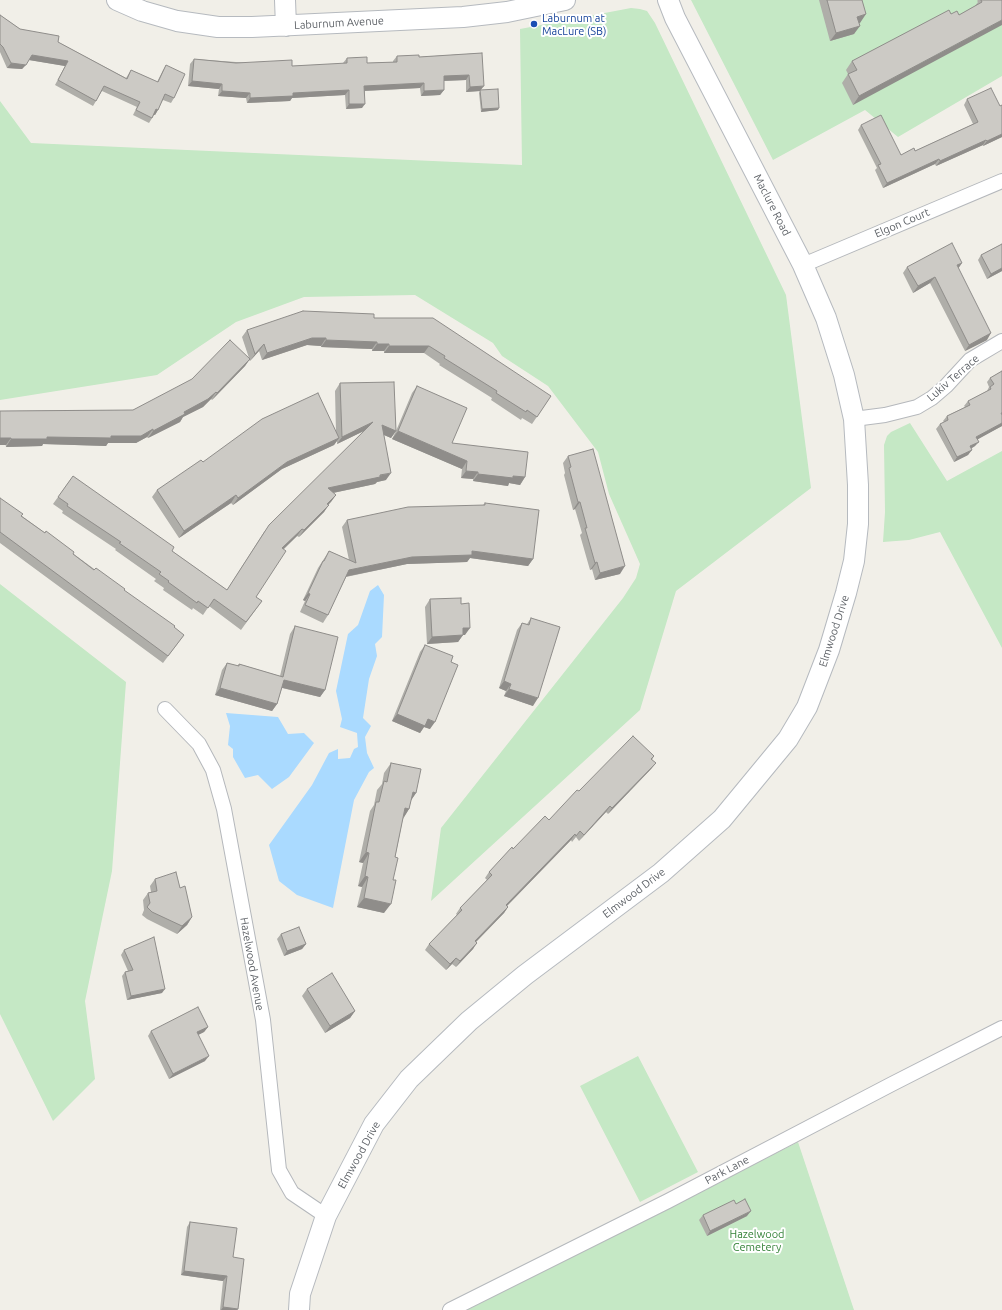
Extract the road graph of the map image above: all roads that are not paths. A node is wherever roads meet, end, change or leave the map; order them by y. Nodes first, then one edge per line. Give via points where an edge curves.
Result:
1 (117, 0) edge
2 (285, 0) edge
3 (565, 0) edge
4 (668, 0) edge
5 (286, 26) junction
6 (1002, 181) edge
7 (802, 265) junction
8 (1002, 341) edge
9 (854, 419) junction
10 (166, 709) dead end
11 (1002, 1028) edge
12 (326, 1216) junction
13 (299, 1310) edge
14 (450, 1310) edge

1 - 5 street, Laburnum Avenue via 142,11 177,21 218,26
2 - 5 street
3 - 5 street, Laburnum Avenue via 507,12
4 - 7 street, Maclure Road
6 - 7 street, Elgon Court
7 - 9 street, Maclure Road via 826,318 844,375
8 - 9 street, Lukiv Terrace via 970,360 942,390 916,407
9 - 12 street, Elmwood Drive via 858,486 858,524 854,561 822,669 807,707 788,739 716,824 661,873 468,1021 410,1079 374,1124
10 - 12 street, Hazelwood Avenue via 199,744 213,770 224,809 263,1020 279,1170 292,1193
11 - 14 street, Park Lane via 668,1201
12 - 13 street, Elmwood Drive via 300,1294

